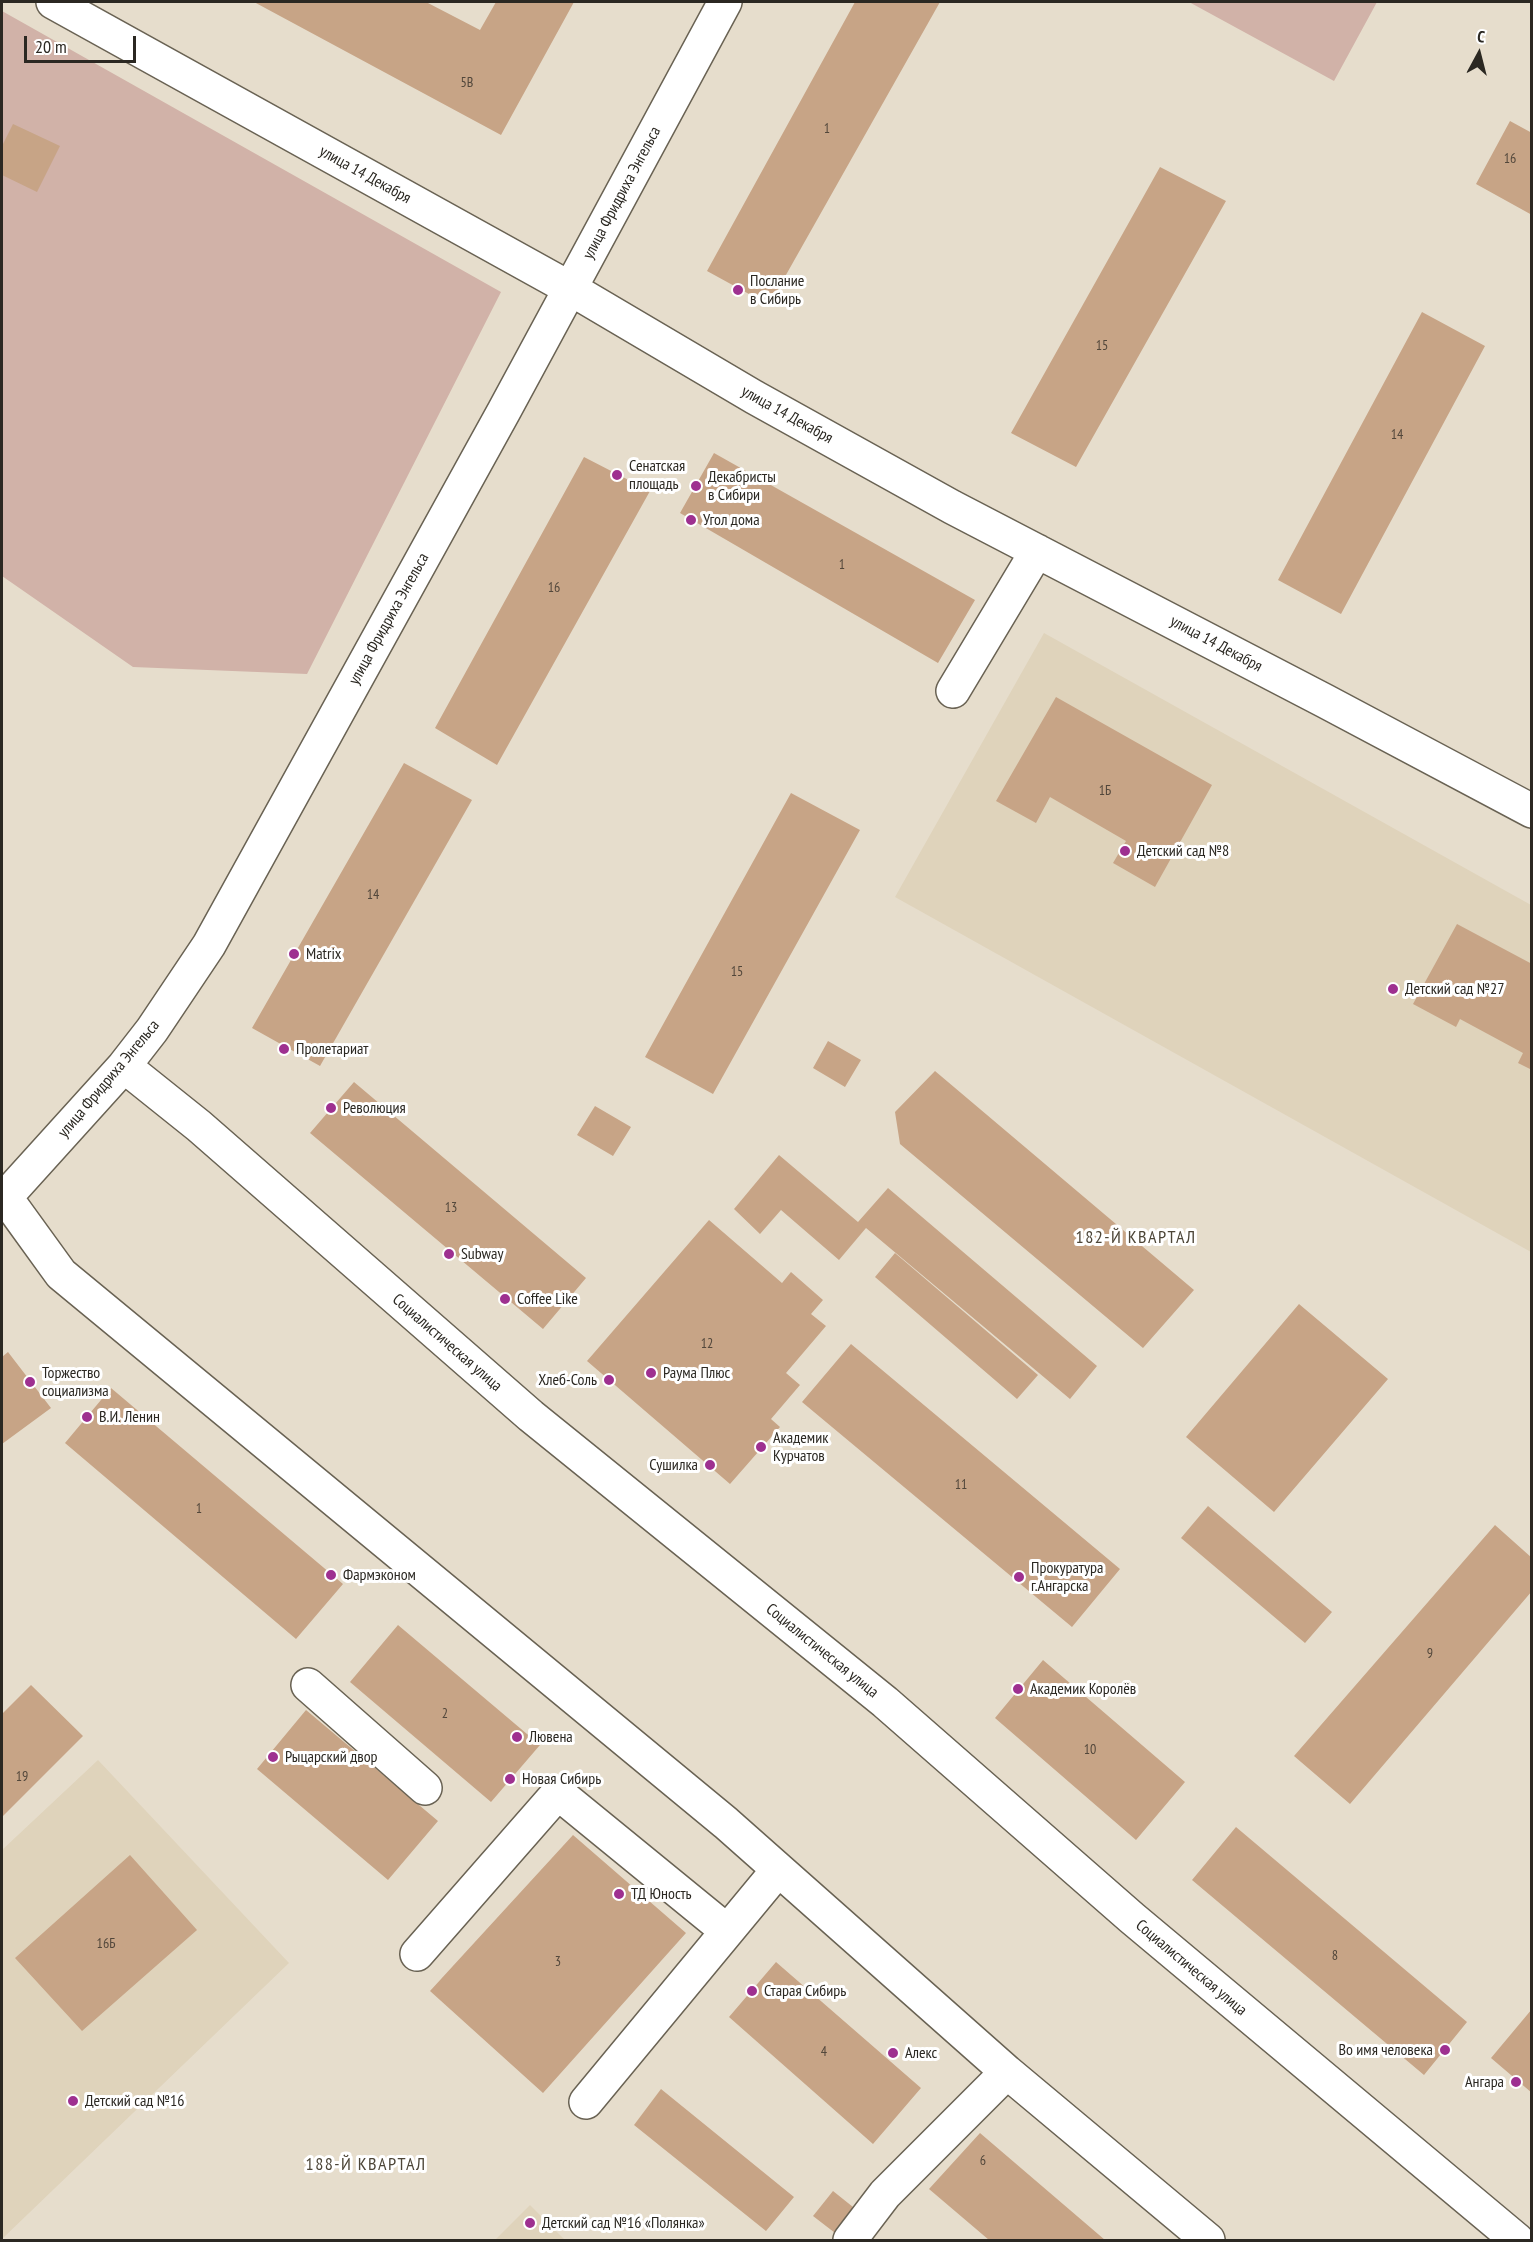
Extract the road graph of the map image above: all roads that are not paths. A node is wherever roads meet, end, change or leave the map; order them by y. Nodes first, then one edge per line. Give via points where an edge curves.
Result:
1 (53, 2) edge
2 (725, 2) edge
3 (571, 289) junction
4 (1037, 551) junction
5 (952, 691) dead end
6 (1532, 811) edge
7 (124, 1066) junction
8 (4, 1200) edge
9 (308, 1685) dead end
10 (425, 1788) dead end
11 (778, 1870) junction
12 (727, 1931) junction
13 (417, 1954) dead end
14 (1007, 2072) junction
15 (586, 2102) dead end
16 (850, 2241) edge
17 (1208, 2241) edge
18 (1517, 2241) edge

1 - 3 street, улица 14 Декабря
2 - 3 street, улица Фридриха Энгельса
3 - 4 street, улица 14 Декабря via 754,397
3 - 7 street, улица Фридриха Энгельса via 209,945
4 - 5 street
4 - 6 street, улица 14 Декабря
7 - 8 street, улица Фридриха Энгельса
7 - 18 street, Социалистическая улица via 199,1126 531,1416 885,1702 1132,1918
8 - 11 street via 61,1274
9 - 10 street
11 - 12 street
11 - 14 street
12 - 13 street via 558,1794
12 - 15 street
14 - 16 street via 885,2194
14 - 17 street

